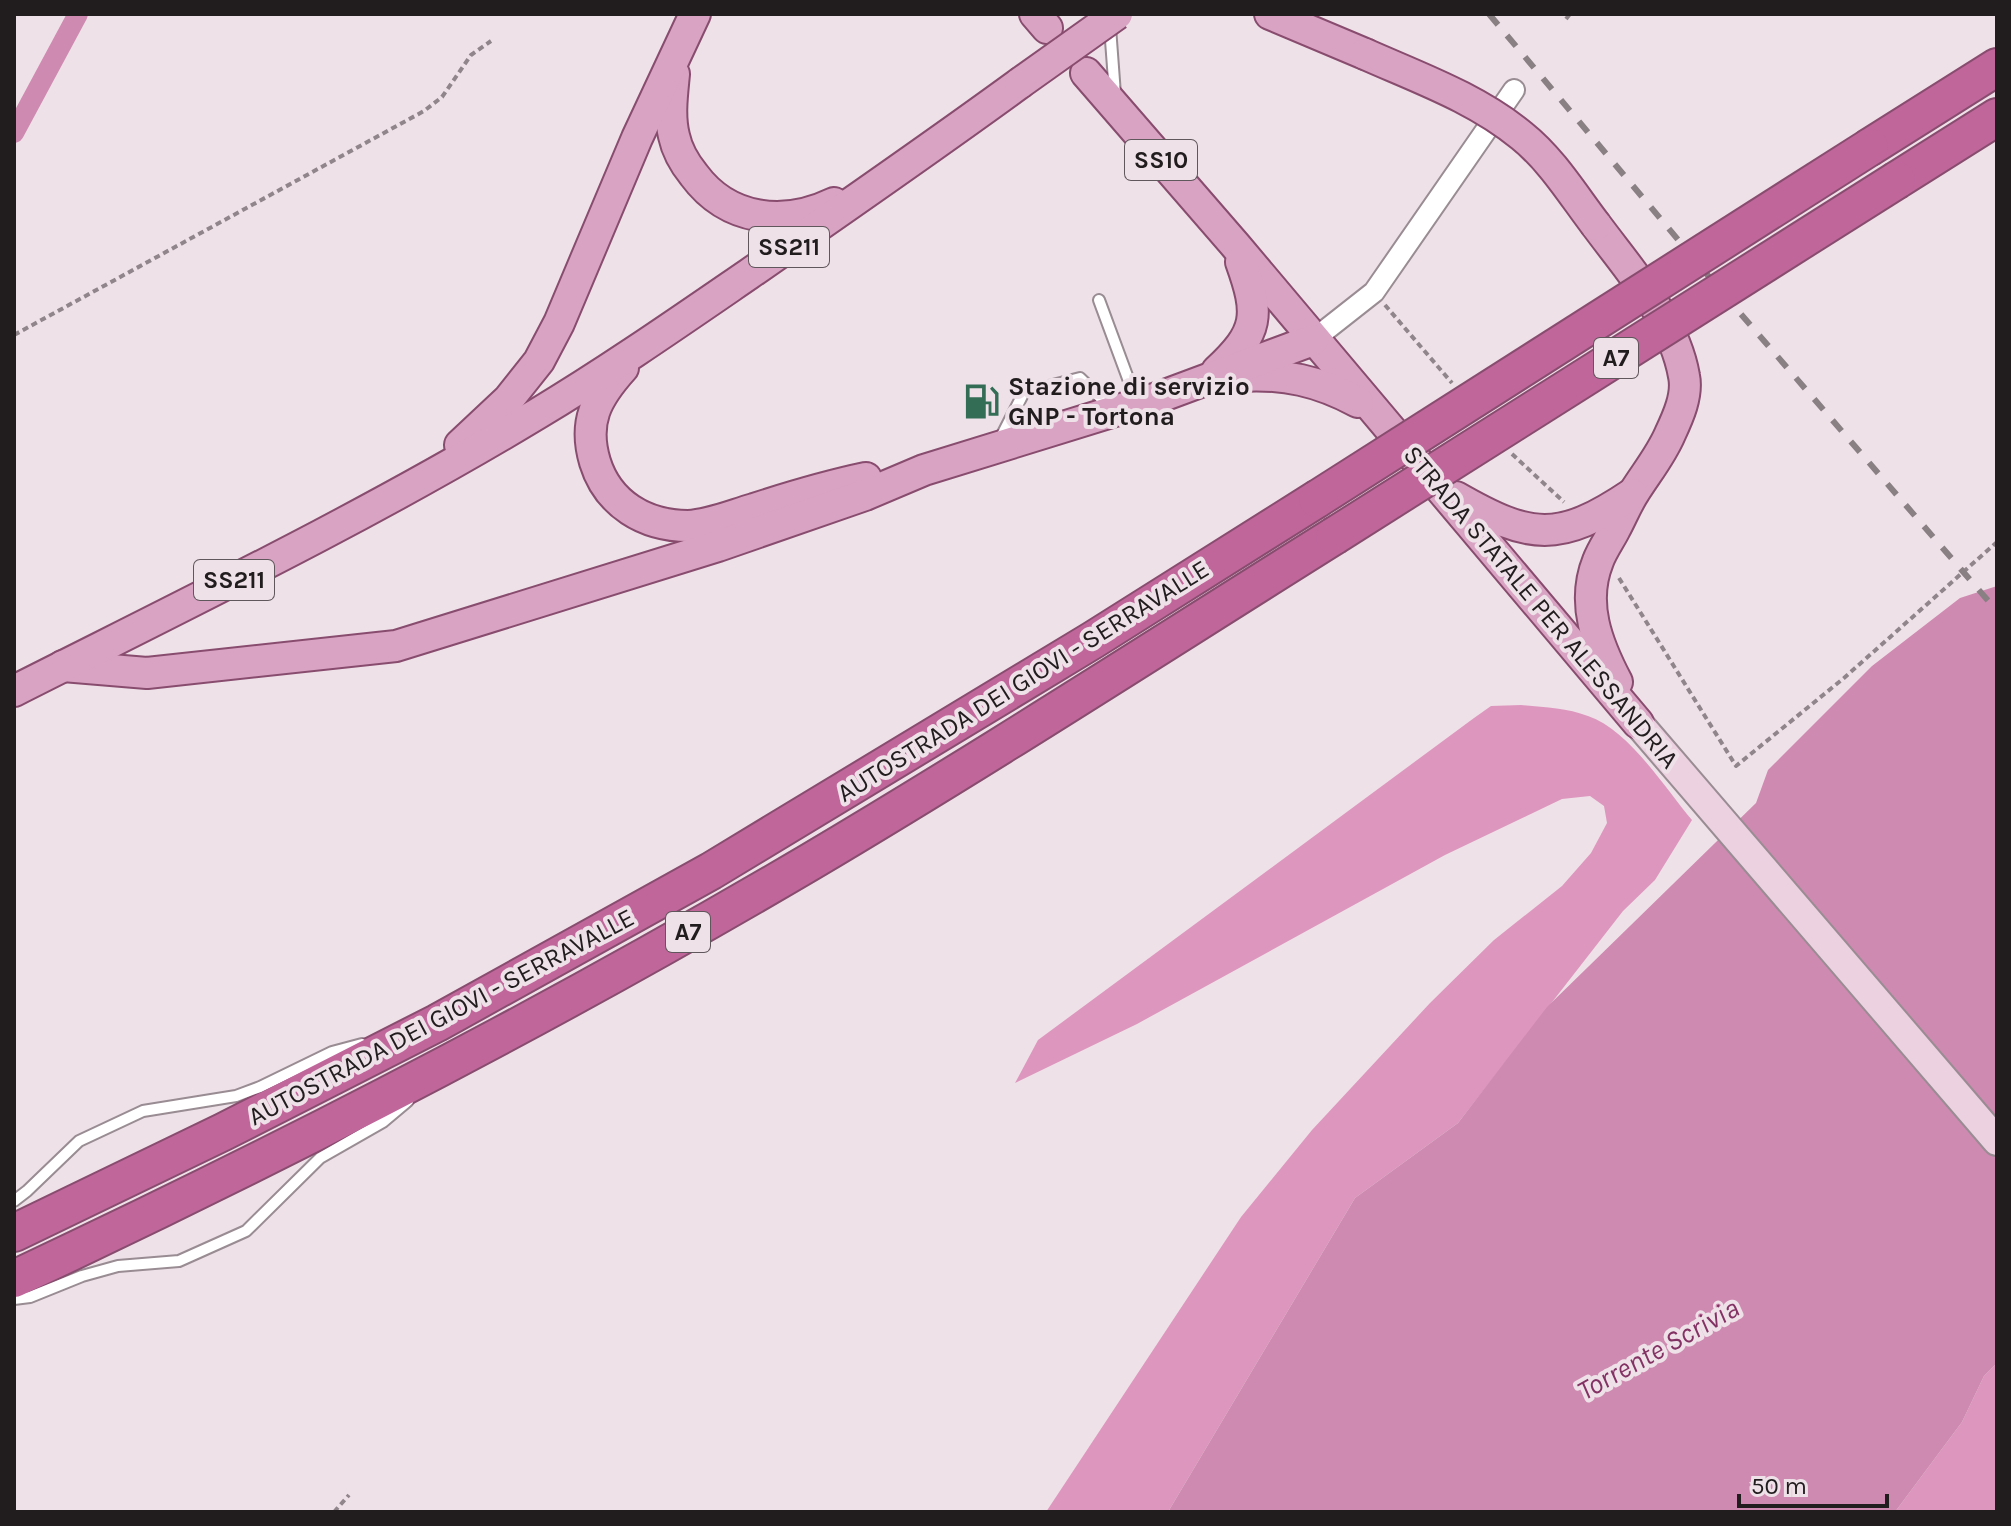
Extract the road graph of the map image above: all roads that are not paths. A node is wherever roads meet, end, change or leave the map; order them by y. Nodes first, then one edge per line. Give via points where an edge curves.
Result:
1 (695, 14) edge
2 (1270, 14) edge
3 (1317, 14) edge
4 (1115, 16) edge
5 (677, 54) junction
6 (1365, 54) junction
7 (1997, 67) edge
8 (1086, 73) dead end
9 (1514, 90) dead end
10 (1116, 108) junction
11 (1997, 117) edge
12 (900, 170) junction
13 (1236, 246) junction
14 (1099, 300) dead end
15 (1313, 340) junction
16 (638, 351) junction
17 (1209, 378) junction
18 (1049, 386) dead end
19 (1022, 396) dead end
20 (1126, 408) junction
21 (1372, 409) junction
22 (995, 448) junction
23 (924, 470) junction
24 (1442, 489) junction
25 (402, 491) junction
26 (1633, 493) junction
27 (63, 666) junction
28 (14, 691) edge
29 (1638, 723) junction
30 (437, 1023) junction
31 (459, 1058) junction
32 (1997, 1141) edge
33 (14, 1201) edge
34 (14, 1233) edge
35 (14, 1279) edge
36 (14, 1299) edge

1 - 5 main road
2 - 6 main road
3 - 6 main road
4 - 10 lane
4 - 12 main road, SS211, bridge
5 - 12 main road via 670,108 674,137 684,163 724,204 748,215 802,215
5 - 25 main road via 539,361 475,433
6 - 26 main road, bridge via 1455,94 1524,137 1653,302 1685,379 1680,414
7 - 30 highway, AUTOSTRADA DEI GIOVI - SERRAVALLE / A7, bridge via 1093,640 793,823
8 - 10 main road, STRADA STATALE PER ALESSANDRIA / SS10
9 - 15 street via 1374,292
10 - 13 main road, STRADA STATALE PER ALESSANDRIA / SS10
11 - 31 highway, AUTOSTRADA DEI GIOVI - SERRAVALLE / A7, bridge via 810,862
12 - 16 main road, SS211
13 - 15 main road, STRADA STATALE PER ALESSANDRIA
13 - 17 main road via 1253,317 1243,344
14 - 20 lane
15 - 17 main road
15 - 21 main road, STRADA STATALE PER ALESSANDRIA
16 - 23 main road via 599,400 590,420 589,442 599,477 617,501 639,517 692,526 828,485
16 - 25 main road, SS211
17 - 20 main road
17 - 21 main road via 1304,379
18 - 20 lane via 1080,378
19 - 22 lane
20 - 22 main road
21 - 24 main road, STRADA STATALE PER ALESSANDRIA
22 - 23 main road
23 - 27 main road via 718,546 396,646 147,673
24 - 26 main road via 1509,525 1532,531 1588,521
24 - 29 main road, STRADA STATALE PER ALESSANDRIA
25 - 27 main road, SS211
26 - 29 main road via 1598,560 1591,610 1603,655
27 - 28 main road, SS211
29 - 32 main road, STRADA STATALE PER ALESSANDRIA
30 - 33 lane via 332,1052 236,1096 143,1111 79,1141
30 - 34 highway, AUTOSTRADA DEI GIOVI - SERRAVALLE / A7
31 - 35 highway, AUTOSTRADA DEI GIOVI - SERRAVALLE / A7
31 - 36 lane via 383,1122 320,1158 246,1231 179,1261 118,1266

